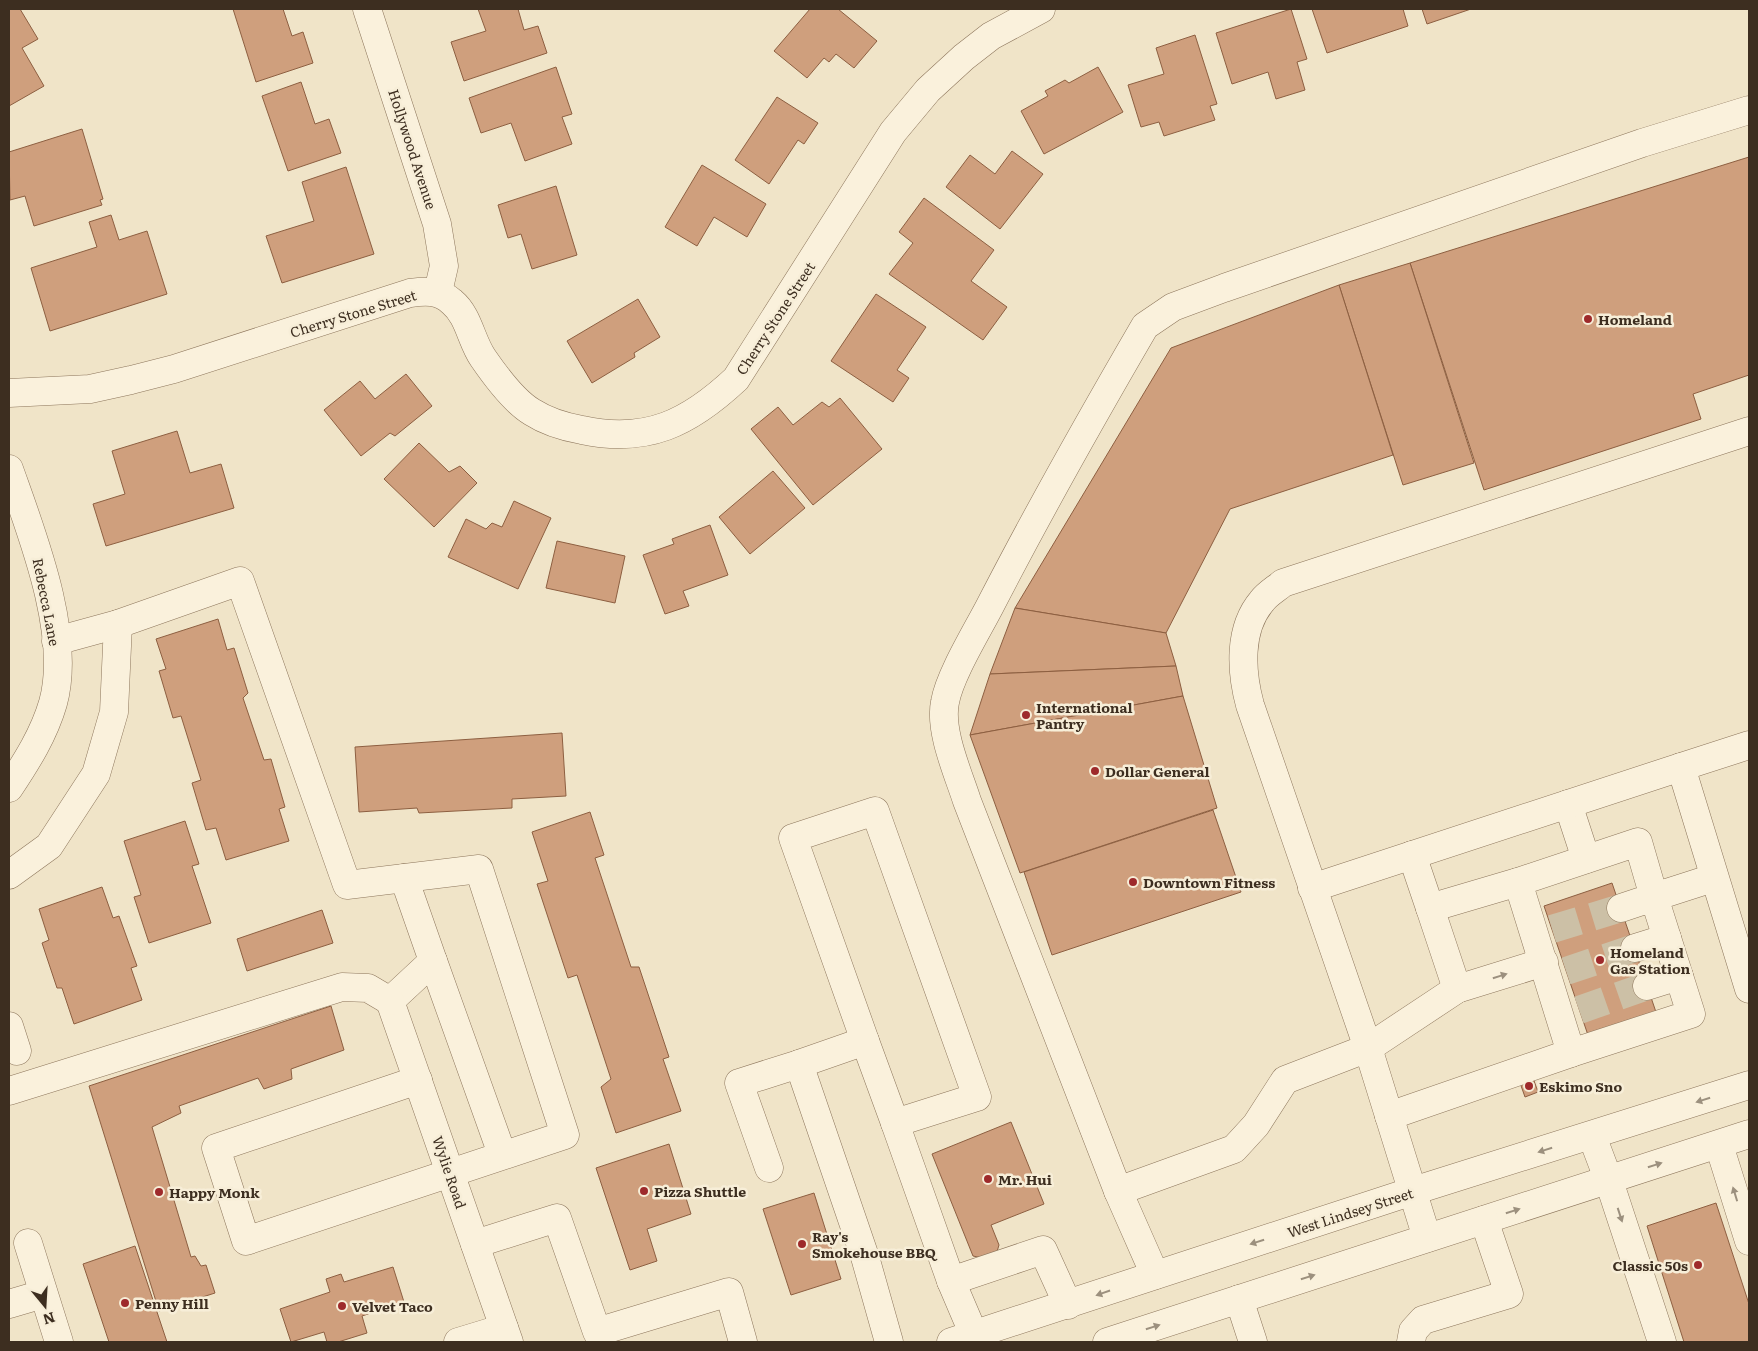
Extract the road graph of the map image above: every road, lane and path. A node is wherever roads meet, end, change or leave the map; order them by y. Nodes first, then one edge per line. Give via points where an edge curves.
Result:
1 (367, 9) edge
2 (1041, 9) edge
3 (1749, 110) edge
4 (438, 292) junction
5 (9, 393) edge
6 (1749, 431) edge
7 (9, 469) edge
8 (118, 624) junction
9 (56, 641) junction
10 (1749, 745) edge
11 (1681, 767) junction
12 (9, 788) edge
13 (1568, 804) junction
14 (1412, 855) junction
15 (1586, 860) junction
16 (9, 875) edge
17 (404, 878) junction
18 (1714, 878) junction
19 (1518, 882) junction
20 (1312, 888) junction
21 (1654, 897) junction
22 (1430, 908) junction
23 (1621, 908) tunnel mouth
24 (1667, 938) junction
25 (1635, 948) tunnel mouth
26 (433, 961) junction
27 (1552, 970) junction
28 (1679, 976) junction
29 (1647, 986) tunnel mouth
30 (1457, 989) junction
31 (1749, 989) edge
32 (390, 1001) junction
33 (9, 1026) edge
34 (865, 1041) junction
35 (1368, 1048) junction
36 (17, 1051) dead end
37 (1571, 1053) junction
38 (799, 1064) junction
39 (418, 1080) junction
40 (1749, 1085) edge
41 (9, 1091) edge
42 (1389, 1116) junction
43 (895, 1123) junction
44 (1749, 1134) edge
45 (1592, 1136) junction
46 (1719, 1144) junction
47 (502, 1154) junction
48 (769, 1168) dead end
49 (450, 1171) junction
50 (1609, 1181) junction
51 (1118, 1191) junction
52 (1412, 1191) junction
53 (1484, 1220) junction
54 (1427, 1238) junction
55 (1749, 1240) edge
56 (28, 1243) dead end
57 (475, 1244) junction
58 (1155, 1275) junction
59 (951, 1281) junction
60 (44, 1294) junction
61 (1239, 1299) junction
62 (9, 1304) edge
63 (1068, 1305) junction
64 (507, 1335) edge
65 (963, 1338) edge
66 (58, 1342) edge
67 (458, 1342) edge
68 (744, 1342) edge
69 (889, 1342) edge
70 (1107, 1342) edge
71 (1253, 1342) edge
72 (1411, 1342) edge
73 (1662, 1342) edge

1 - 4 street, Hollywood Avenue via 437,224 444,266
2 - 4 street, Cherry Stone Street via 991,36 928,90 893,132 736,379 713,401 665,427 633,435 606,435 565,426 531,412 482,357 462,313
3 - 51 street via 1642,143 1224,288 1173,307 1145,326 1042,504 958,668 945,702 946,732 967,801
4 - 5 street, Cherry Stone Street via 410,293 131,380 90,389
6 - 20 street via 1283,583 1262,601 1250,625 1243,652 1244,684
7 - 9 street, Rebecca Lane via 35,545
8 - 9 street
8 - 16 street via 114,712 96,774 49,846
8 - 17 street via 240,581 347,885
9 - 12 street, Rebecca Lane via 57,672 53,702 39,739
10 - 11 street
11 - 13 street
11 - 18 street
13 - 14 street
13 - 15 street
14 - 20 street
14 - 22 street
15 - 19 street
15 - 21 street via 1638,842
17 - 26 street
17 - 47 street via 479,869 564,1134
18 - 21 street
18 - 31 street
19 - 22 street
19 - 27 street via 1543,932
20 - 35 street
21 - 23 street
21 - 24 street
22 - 30 street
24 - 25 street
24 - 28 street
26 - 32 street
26 - 47 street
30 -> 27 street
27 - 37 street via 1570,1013
28 - 29 street
28 - 37 street via 1691,1014
30 - 35 street
32 - 39 street, Wylie Road
32 - 41 street via 368,988 342,987
33 - 36 street
34 - 38 street
34 - 43 street
34 - 43 street via 793,838 875,812 978,1097
35 - 42 street
35 - 51 street via 1286,1080 1256,1125 1234,1150
37 - 42 street
38 - 48 street via 739,1083
38 - 69 street via 865,1257
39 - 49 street, Wylie Road
39 - 49 street via 216,1148 246,1241
40 -> 45 street, West Lindsey Street
42 - 52 street
43 - 59 street
44 - 46 street
45 - 50 street
45 -> 52 street, West Lindsey Street
50 -> 46 street
55 -> 46 street
47 - 49 street
49 - 57 street, Wylie Road
53 -> 50 street
50 -> 73 street
51 - 58 street
52 - 54 street
52 -> 58 street, West Lindsey Street
53 - 54 street
53 - 72 street via 1509,1294 1423,1320 1413,1331
61 -> 54 street
56 - 60 street
57 - 64 street, Wylie Road
57 - 68 street via 557,1218 597,1332 729,1292
58 -> 63 street, West Lindsey Street
59 - 63 street via 1043,1250
59 - 65 street
60 - 62 street
60 - 66 street
70 -> 61 street
61 - 71 street
63 - 65 street, West Lindsey Street
64 - 67 street

